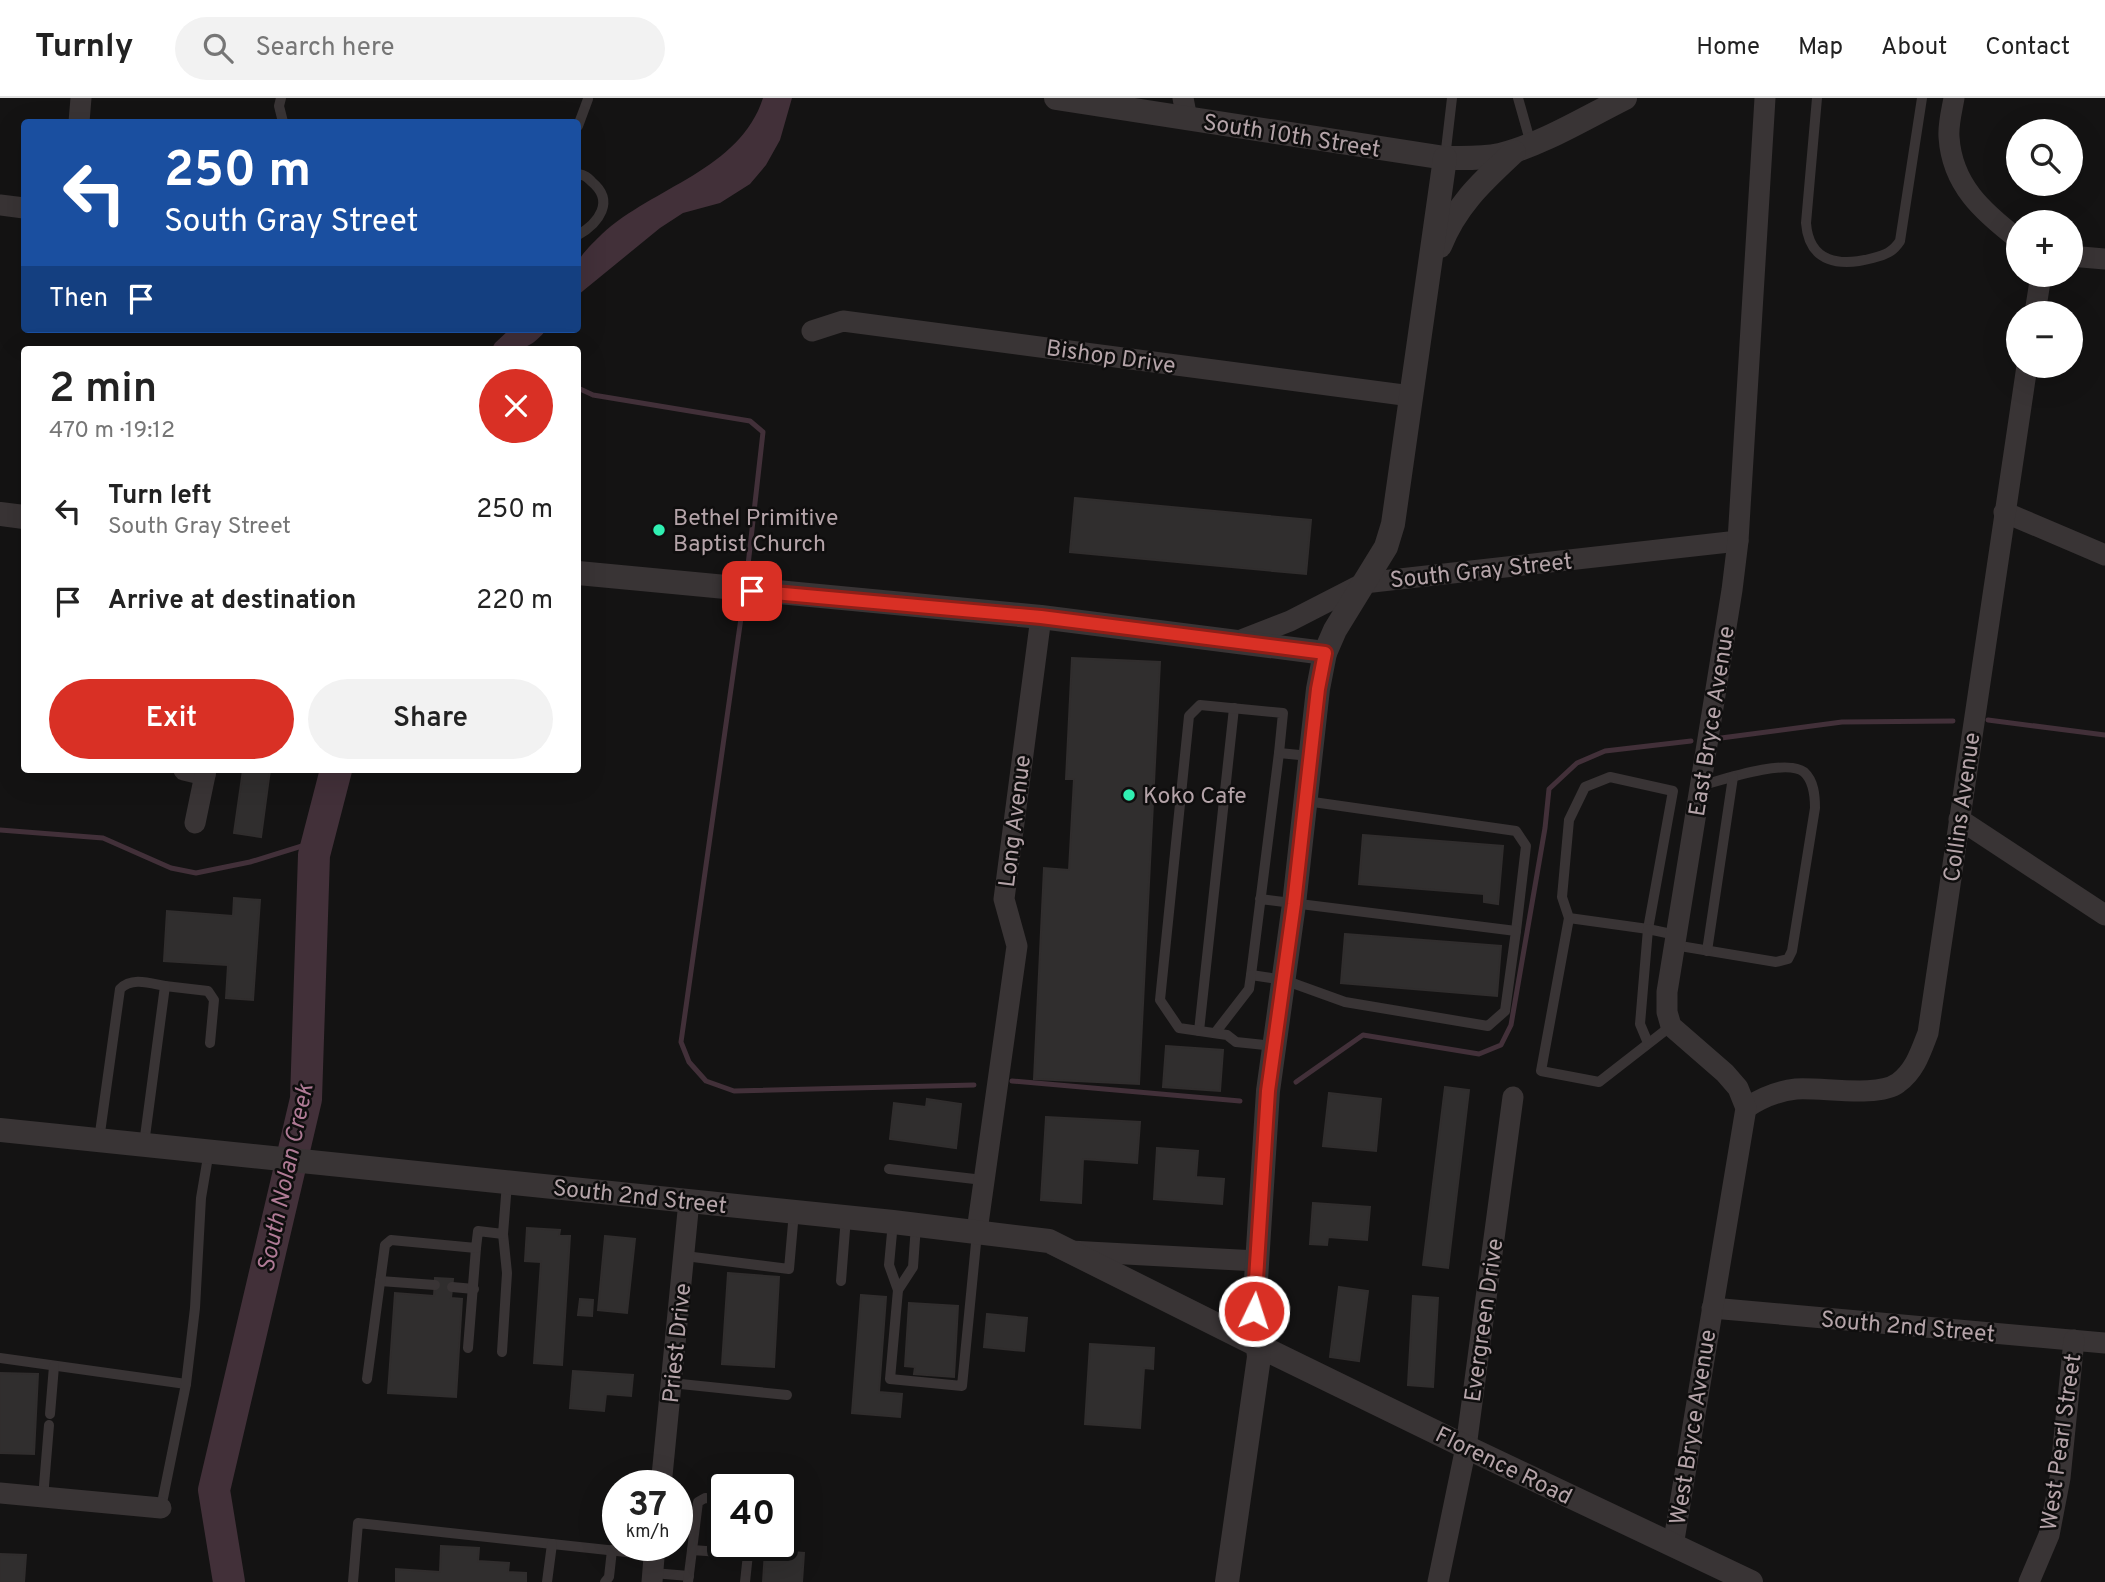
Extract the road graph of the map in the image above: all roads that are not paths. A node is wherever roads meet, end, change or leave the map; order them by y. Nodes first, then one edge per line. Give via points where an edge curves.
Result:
1 (81, 98) edge
2 (281, 98) edge
3 (589, 98) edge
4 (1056, 98) edge
5 (1452, 98) edge
6 (1518, 98) edge
7 (1625, 98) edge
8 (1765, 98) edge
9 (1817, 98) edge
10 (1922, 98) edge
11 (1954, 98) edge
12 (1185, 108) edge
13 (79, 119) edge
14 (282, 119) edge
15 (581, 119) edge
16 (1523, 148) junction
17 (1445, 158) junction
18 (581, 174) edge
19 (0, 205) edge
20 (21, 208) edge
21 (2006, 229) edge
22 (581, 232) edge
23 (2083, 257) edge
24 (2105, 259) edge
25 (1428, 276) junction
26 (812, 331) dead end
27 (2025, 378) edge
28 (1411, 396) junction
29 (2004, 512) junction
30 (0, 514) edge
31 (21, 517) edge
32 (1738, 541) junction
33 (2105, 555) edge
34 (581, 573) edge
35 (1364, 583) junction
36 (1041, 617) junction
37 (1236, 642) junction
38 (1325, 653) junction
39 (1234, 708) junction
40 (1279, 752) junction
41 (1310, 756) junction
42 (198, 773) edge
43 (1733, 777) junction
44 (1673, 791) junction
45 (1699, 791) junction
46 (1306, 801) junction
47 (1959, 819) junction
48 (195, 823) dead end
49 (1260, 899) junction
50 (1294, 904) junction
51 (2105, 915) edge
52 (1569, 918) junction
53 (1648, 929) junction
54 (1516, 931) junction
55 (1675, 940) junction
56 (1707, 951) junction
57 (1251, 975) junction
58 (1284, 981) junction
59 (165, 986) junction
60 (1671, 1026) junction
61 (1199, 1031) junction
62 (1215, 1033) junction
63 (210, 1043) dead end
64 (1648, 1043) junction
65 (1275, 1046) junction
66 (1513, 1097) dead end
67 (1746, 1108) junction
68 (0, 1130) edge
69 (99, 1140) junction
70 (144, 1144) junction
71 (209, 1150) junction
72 (890, 1169) dead end
73 (983, 1180) junction
74 (507, 1182) junction
75 (689, 1201) junction
76 (794, 1212) junction
77 (846, 1217) junction
78 (905, 1224) junction
79 (977, 1231) junction
80 (503, 1234) junction
81 (476, 1248) junction
82 (1068, 1251) junction
83 (685, 1256) junction
84 (1257, 1261) junction
85 (380, 1281) junction
86 (841, 1281) dead end
87 (435, 1285) dead end
88 (452, 1287) dead end
89 (474, 1289) junction
90 (898, 1290) junction
91 (1712, 1308) junction
92 (2074, 1340) junction
93 (2105, 1343) edge
94 (1257, 1345) junction
95 (468, 1348) dead end
96 (502, 1352) dead end
97 (0, 1358) edge
98 (54, 1366) junction
99 (367, 1379) dead end
100 (671, 1382) junction
101 (186, 1384) junction
102 (787, 1395) dead end
103 (1466, 1447) junction
104 (663, 1470) edge
105 (0, 1493) edge
106 (43, 1498) junction
107 (707, 1498) edge
108 (161, 1508) joint
109 (693, 1542) edge
110 (552, 1544) junction
111 (1673, 1546) junction
112 (602, 1549) edge
113 (611, 1561) edge
114 (690, 1561) edge
115 (748, 1561) edge
116 (654, 1564) edge
117 (688, 1579) edge
118 (353, 1582) edge
119 (547, 1582) edge
120 (605, 1582) edge
121 (746, 1582) edge
122 (1227, 1582) edge
123 (1438, 1582) edge
124 (1751, 1582) edge
125 (2029, 1582) edge

1 - 13 street
2 - 14 lane
3 - 15 lane
4 - 12 street, South 10th Street
5 - 17 lane
6 - 16 lane
7 - 16 street
8 - 32 street, East Bryce Avenue
9 - 10 lane via 1807,233 1821,254 1846,263 1887,254 1900,241
11 - 21 street via 1948,136 1954,163 1975,202
12 - 17 street, South 10th Street
16 - 17 street, South 10th Street via 1477,158
16 - 25 street via 1459,208
17 - 25 street
18 - 22 lane via 597,186 604,201 602,214
19 - 20 street
23 - 24 street
25 - 28 street
26 - 28 street, Bishop Drive via 843,321
27 - 29 street, Collins Avenue
28 - 35 street via 1393,524 1386,547
29 - 33 street
29 - 47 street, Collins Avenue
30 - 31 street
32 - 35 street, South Gray Street
32 - 45 street, East Bryce Avenue
34 - 36 street, South Gray Street
35 - 37 street, South Gray Street via 1290,621
35 - 38 street
36 - 37 street, South Gray Street
36 - 73 street, Long Avenue via 1004,899 1017,946
37 - 38 street, South Gray Street
38 - 41 street
39 - 40 lane via 1283,713
39 - 61 lane
39 - 61 lane via 1200,705 1189,716 1160,1000 1180,1028
40 - 41 lane
40 - 49 lane
41 - 46 street
42 - 48 street
43 - 45 lane
43 - 56 lane
43 - 56 lane via 1766,768 1799,770 1811,782 1815,808 1790,957 1776,962
44 - 45 lane
44 - 52 lane via 1610,777 1585,787 1569,820 1562,897
44 - 53 lane
45 - 55 street, East Bryce Avenue
46 - 50 street
46 - 54 lane via 1516,831 1526,846
47 - 51 street
47 - 67 street, Collins Avenue via 1928,1032 1911,1071 1881,1090 1796,1089 1760,1098
49 - 50 lane
49 - 57 lane
50 - 54 lane
50 - 58 street
52 - 53 lane
52 - 64 lane via 1541,1071 1599,1082
53 - 55 lane
53 - 64 lane via 1640,1024
54 - 58 lane via 1505,1011 1488,1026 1345,1002
55 - 56 lane
55 - 60 street, East Bryce Avenue via 1667,992
57 - 58 lane
57 - 62 lane via 1249,989
58 - 65 street
59 - 63 lane via 208,991 214,1000
59 - 69 lane via 133,981 120,989
59 - 70 lane
60 - 64 lane
60 - 67 street via 1726,1073
61 - 62 lane
62 - 65 lane via 1236,1042
65 - 84 street
66 - 103 street, Evergreen Drive
67 - 91 street
68 - 69 street, South 2nd Street
69 - 70 street, South 2nd Street
70 - 71 street, South 2nd Street
71 - 74 street, South 2nd Street
71 - 101 lane
72 - 73 lane
73 - 79 street, Long Avenue
74 - 75 street, South 2nd Street
74 - 80 lane
75 - 76 street, South 2nd Street
75 - 83 street, Priest Drive
76 - 77 street, South 2nd Street
76 - 83 lane via 789,1269
77 - 78 street, South 2nd Street
77 - 86 lane
78 - 79 street, South 2nd Street
78 - 90 lane via 889,1265
78 - 90 lane via 913,1267
79 - 82 street, South 2nd Street via 1049,1241
79 - 90 lane via 962,1386 890,1379
80 - 81 lane via 478,1231
80 - 96 lane via 507,1273
81 - 85 lane via 391,1240 385,1245
81 - 89 lane
82 - 84 street
82 - 94 street, South 2nd Street
83 - 100 street, Priest Drive
84 - 94 street
85 - 87 lane
85 - 99 lane
88 - 89 lane
89 - 95 lane
91 - 92 street, South 2nd Street
91 - 111 street, West Bryce Avenue
92 - 93 street, South 2nd Street
92 - 125 street, West Pearl Street via 2060,1478 2049,1535
94 - 103 street, Florence Road
94 - 122 street
97 - 98 lane
98 - 101 lane
98 - 106 lane
100 - 102 lane
100 - 104 street, Priest Drive
101 - 108 lane
103 - 111 street, Florence Road
103 - 123 street, Evergreen Drive
105 - 106 street
106 - 108 street
107 - 109 lane via 698,1502
110 - 112 lane
110 - 118 lane via 358,1523
110 - 119 lane
111 - 124 street, Florence Road
113 - 120 lane
114 - 117 lane
115 - 121 lane
116 - 117 lane

